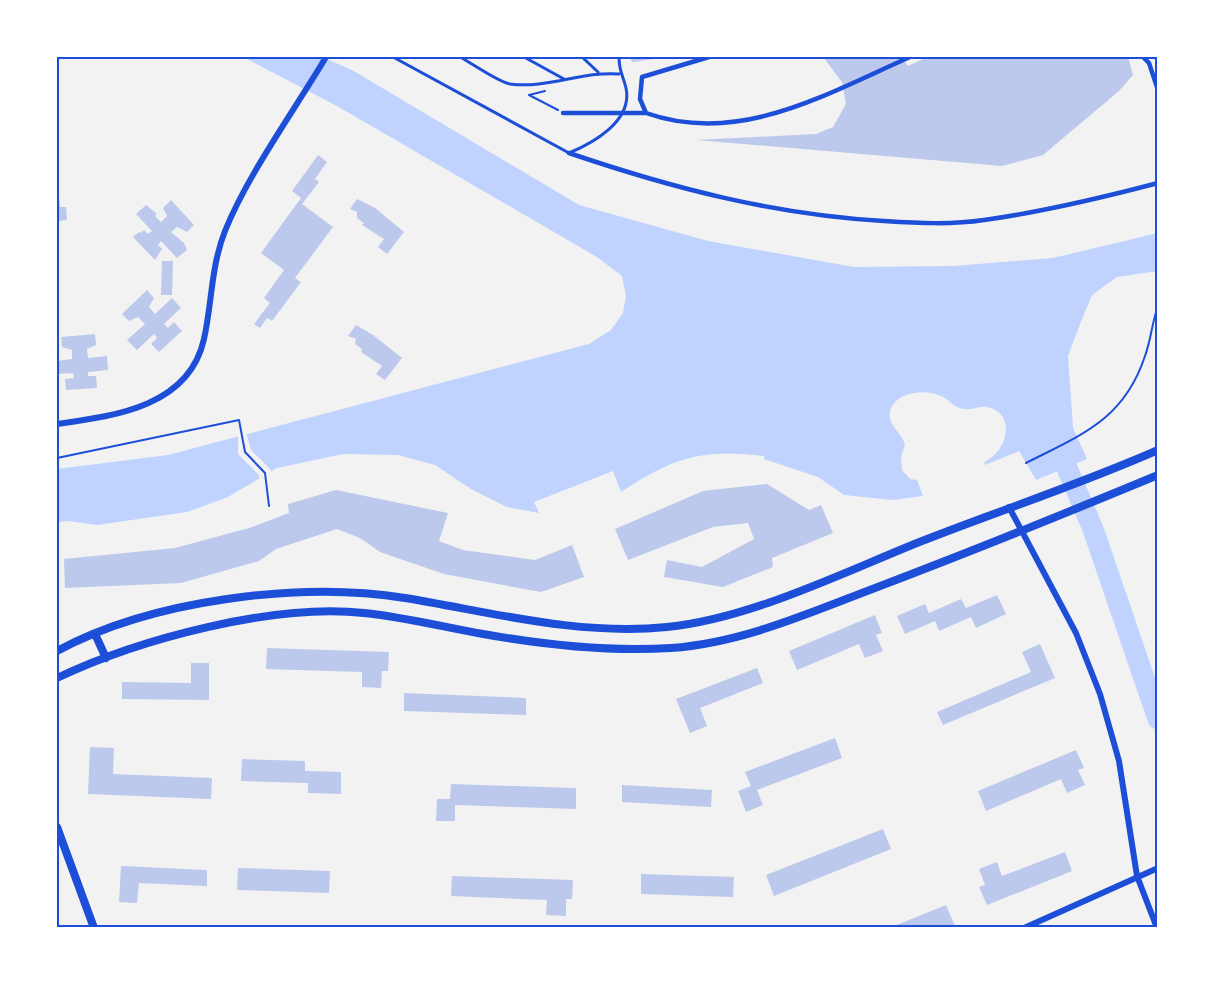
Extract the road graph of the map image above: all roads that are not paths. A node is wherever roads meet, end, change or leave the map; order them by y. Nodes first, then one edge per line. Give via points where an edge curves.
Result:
1 (326, 57) edge
2 (393, 57) edge
3 (460, 57) edge
4 (524, 57) edge
5 (582, 57) edge
6 (619, 57) edge
7 (710, 57) edge
8 (910, 57) edge
9 (1143, 57) edge
10 (599, 73) junction
11 (619, 74) junction
12 (563, 80) junction
13 (1158, 90) edge
14 (563, 113) road end
15 (646, 113) junction
16 (569, 153) junction
17 (1158, 183) edge
18 (57, 424) edge
19 (1158, 450) edge
20 (1158, 475) edge
21 (1009, 507) junction
22 (1022, 533) junction
23 (95, 634) junction
24 (57, 648) edge
25 (106, 658) junction
26 (61, 676) edge
27 (57, 684) edge
28 (57, 827) edge
29 (1158, 868) edge
30 (1137, 876) junction
31 (94, 928) edge
32 (1024, 928) edge
33 (1157, 928) edge

1 - 18 street via 225,231 216,261 204,340 187,376 172,391 145,406
2 - 16 lane
3 - 12 lane via 509,84
4 - 12 lane
5 - 10 lane
6 - 11 lane
7 - 15 street via 642,77 640,99
8 - 15 street via 815,99 752,121 673,123
9 - 13 street
10 - 11 lane
10 - 12 lane
11 - 16 lane via 626,88 626,104 609,131
14 - 15 street
16 - 17 street via 731,201 833,218 930,224 984,220
19 - 21 street via 1095,478
20 - 22 street
21 - 22 street
21 - 23 street via 777,599 712,619 668,627 568,626 401,597 342,592 258,595 171,611
22 - 25 street via 738,637 684,646 560,646 360,613 302,613 194,630
22 - 30 street via 1076,633 1100,694 1119,761
23 - 24 street
23 - 25 street
25 - 26 street
26 - 27 street
28 - 31 street
29 - 30 street
30 - 32 street
30 - 33 street

